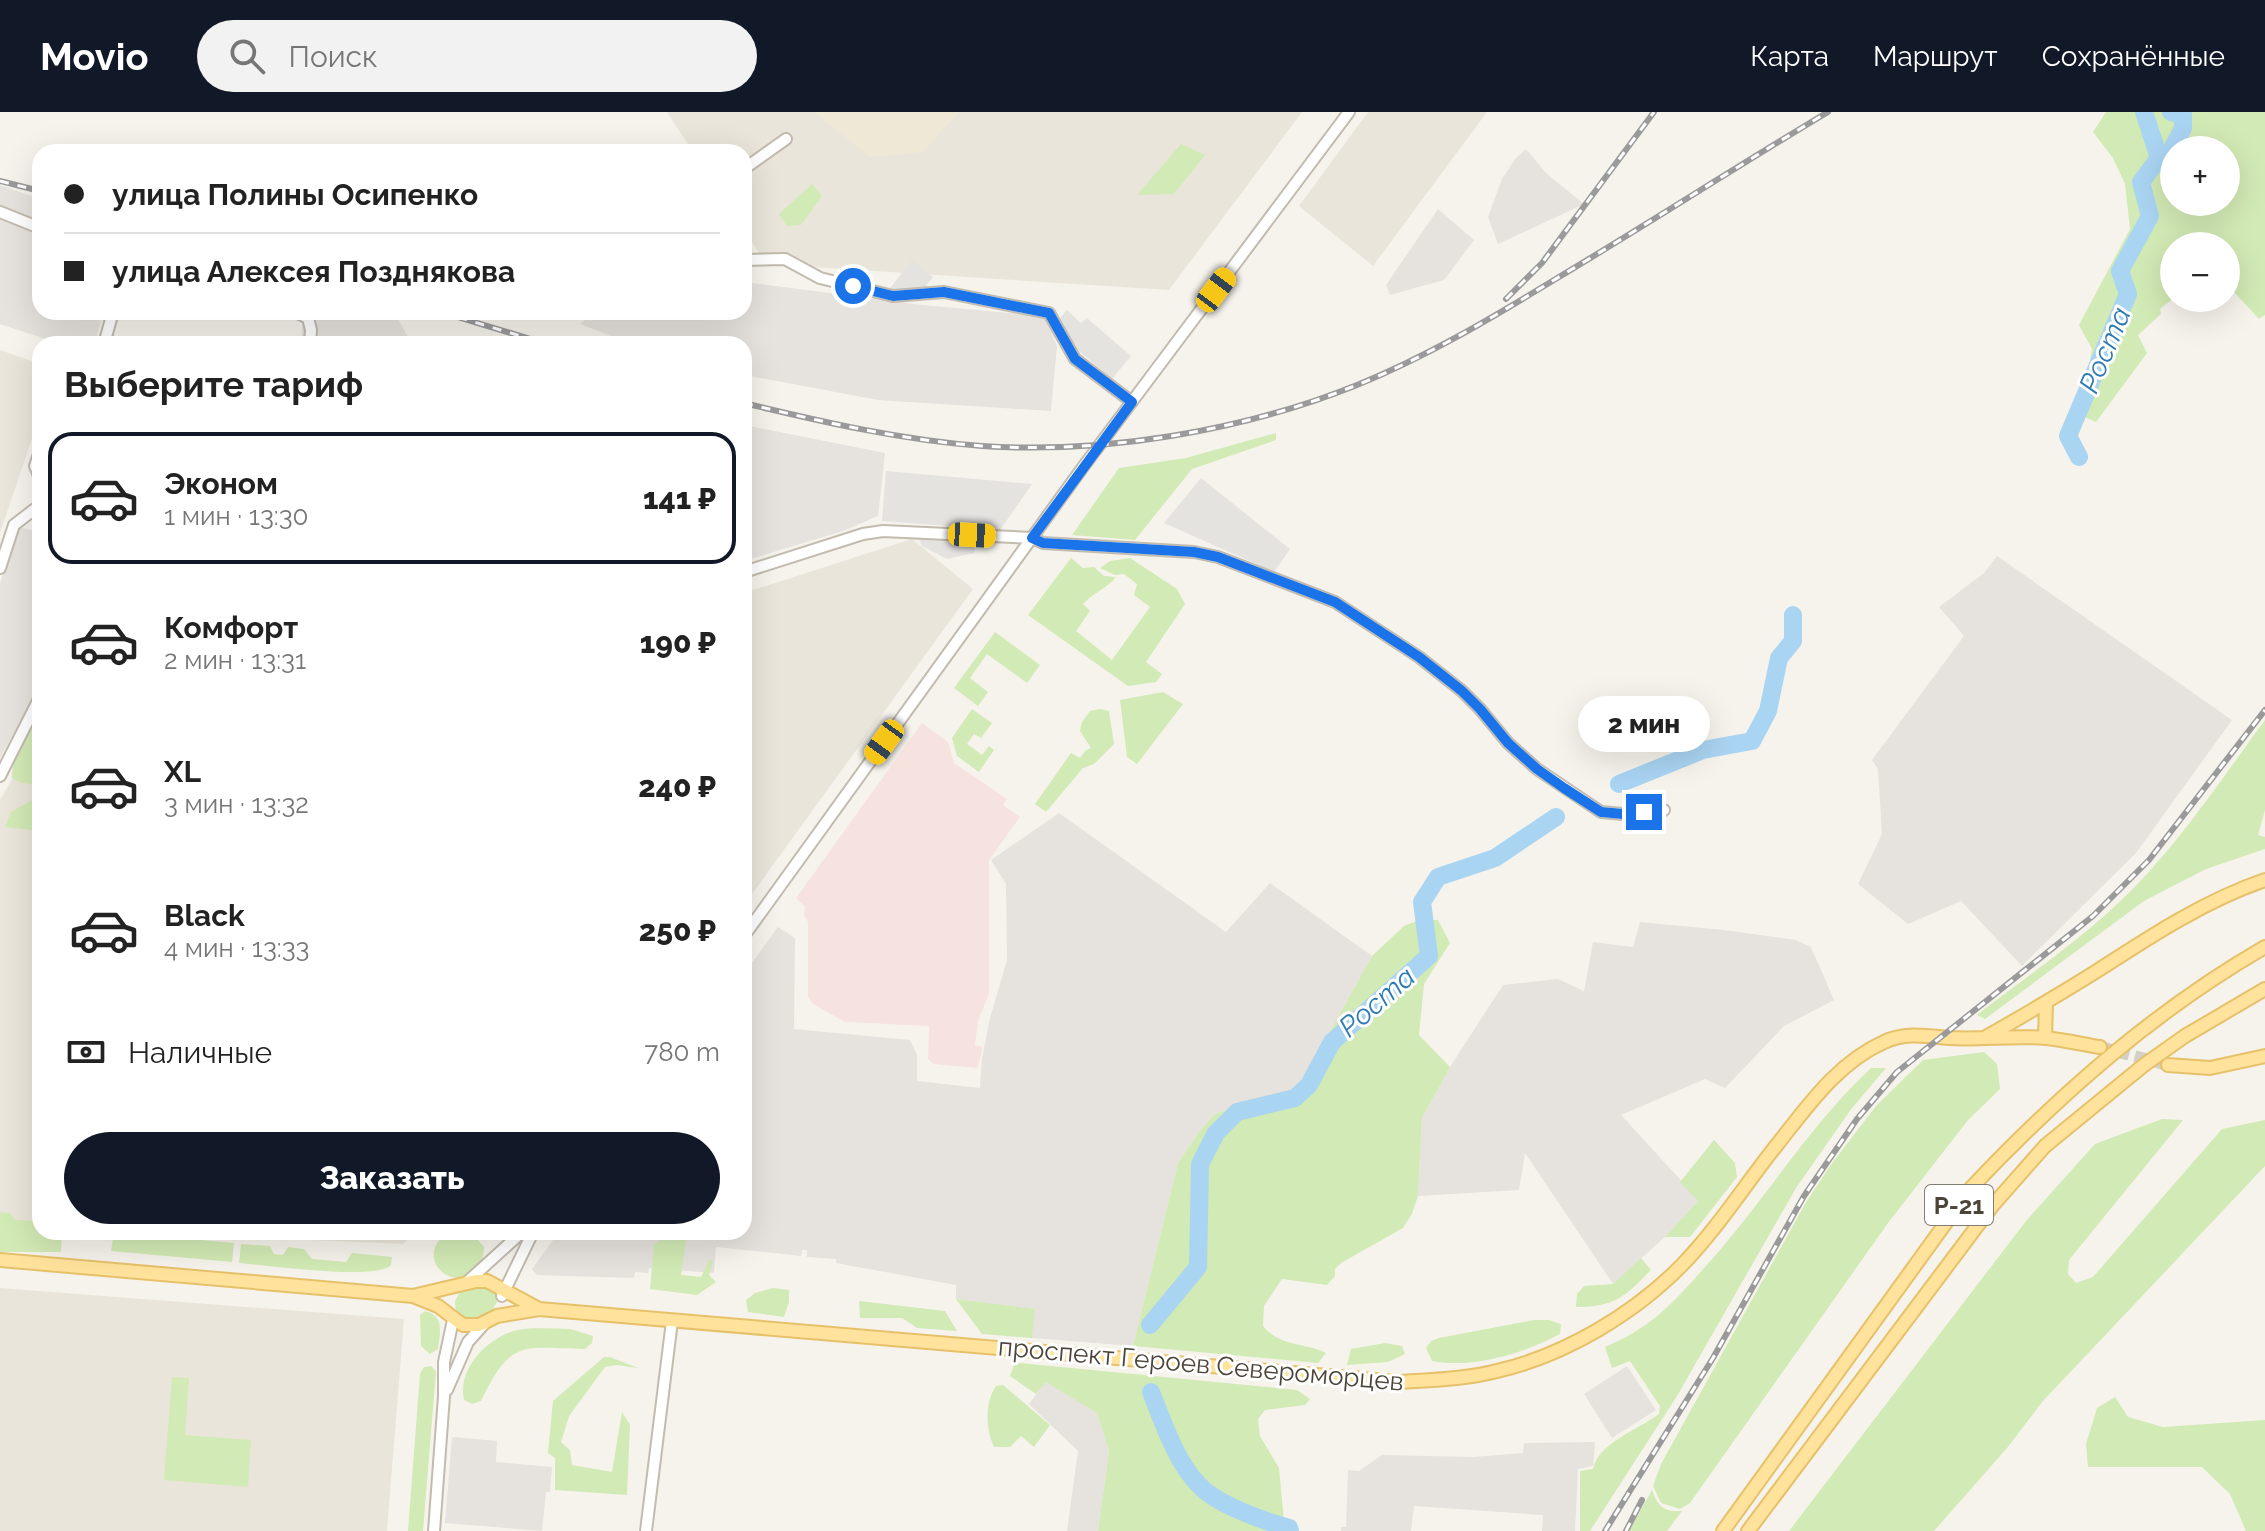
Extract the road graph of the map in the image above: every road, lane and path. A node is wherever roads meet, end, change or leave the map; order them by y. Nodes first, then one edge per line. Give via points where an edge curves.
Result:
1 (1349, 112) edge
2 (786, 139) dead end
3 (752, 163) edge
4 (0, 212) edge
5 (32, 225) edge
6 (752, 260) edge
7 (1132, 402) junction
8 (32, 511) edge
9 (1032, 538) junction
10 (0, 568) edge
11 (752, 569) edge
12 (32, 713) edge
13 (0, 776) edge
14 (1664, 810) dead end
15 (2265, 880) edge
16 (752, 925) edge
17 (2265, 947) edge
18 (2265, 989) edge
19 (2046, 1003) junction
20 (1984, 1038) junction
21 (2045, 1038) junction
22 (2100, 1047) tunnel mouth
23 (2265, 1056) edge
24 (2168, 1065) tunnel mouth
25 (513, 1240) edge
26 (529, 1240) edge
27 (0, 1260) edge
28 (462, 1285) junction
29 (501, 1291) junction
30 (413, 1296) junction
31 (539, 1309) junction
32 (497, 1316) junction
33 (451, 1317) junction
34 (672, 1321) junction
35 (485, 1323) junction
36 (444, 1396) junction
37 (434, 1531) edge
38 (646, 1531) edge
39 (1723, 1531) edge
40 (1748, 1531) edge

1 - 7 street
2 - 3 street
4 - 5 street
6 - 7 street via 785,259 820,278 893,296 944,292 1049,313 1075,359
7 - 9 street
8 - 10 street via 14,525
9 - 11 street via 883,531
9 - 14 street via 1218,557 1335,602 1419,657 1480,709 1537,769 1601,812
9 - 16 street
12 - 13 street
15 - 19 main road via 2179,919
17 - 39 main road, Р-21 via 2175,1004 2115,1051 1982,1177
18 - 40 main road, Р-21 via 2144,1065 2045,1146 1993,1205
19 - 20 main road
19 - 21 main road
20 - 21 main road, проспект Героев Североморцев
20 - 34 main road, проспект Героев Североморцев via 1898,1037 1853,1060 1825,1086 1667,1279 1604,1325 1501,1371 1399,1382
21 - 22 main road, проспект Героев Североморцев
23 - 24 main road via 2210,1068
25 - 28 street
26 - 29 street
27 - 30 main road, проспект Героев Североморцев
28 - 29 main road, проспект Героев Североморцев via 487,1281
28 - 30 main road, проспект Героев Североморцев
28 - 33 main road via 449,1299
29 - 31 main road, проспект Героев Североморцев
29 - 32 main road
30 - 33 main road, проспект Героев Североморцев
31 - 32 main road, проспект Героев Североморцев
31 - 34 main road, проспект Героев Североморцев
32 - 35 main road, проспект Героев Североморцев
33 - 35 main road, проспект Героев Североморцев via 468,1326
33 - 36 street
34 - 38 street
35 - 36 street via 468,1342
36 - 37 street

